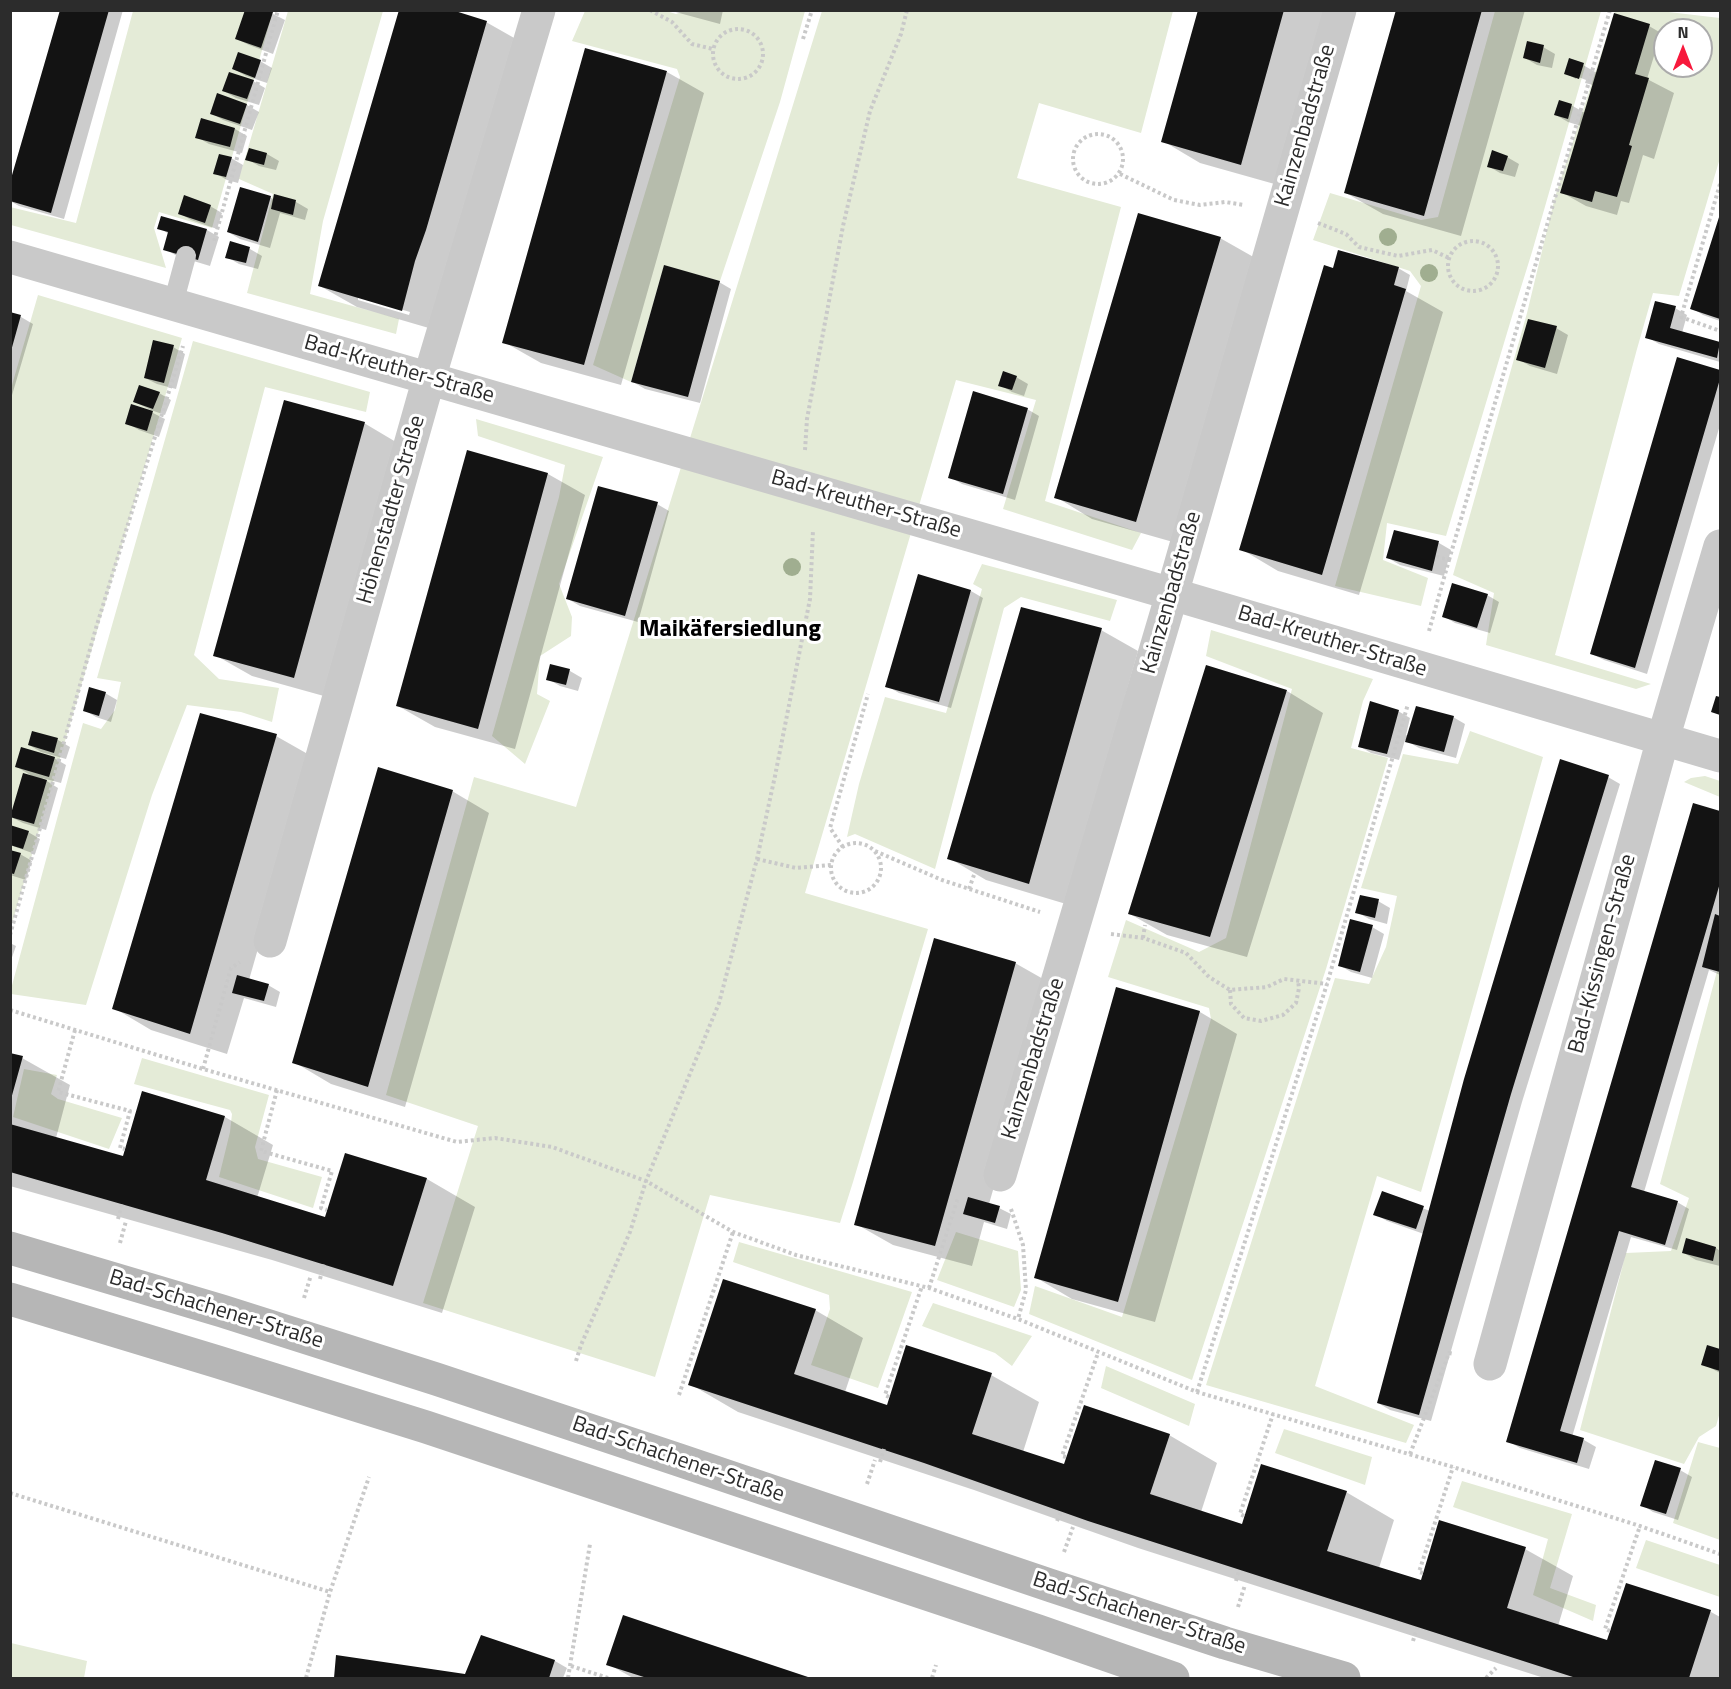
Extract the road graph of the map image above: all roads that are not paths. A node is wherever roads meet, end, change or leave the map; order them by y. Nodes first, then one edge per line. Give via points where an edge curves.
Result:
1 (539, 10) edge
2 (1340, 10) edge
3 (186, 256) dead end
4 (10, 257) edge
5 (184, 307) junction
6 (430, 378) junction
7 (1720, 546) edge
8 (1172, 594) junction
9 (1663, 739) junction
10 (1720, 756) edge
11 (270, 941) dead end
12 (1000, 1175) road end
13 (10, 1248) edge
14 (10, 1299) edge
15 (1490, 1364) road end
16 (1173, 1678) edge
17 (1344, 1678) edge

1 - 6 street, Höhenstadter Straße
2 - 8 street, Kainzenbadstraße
3 - 5 lane
4 - 5 street, Bad-Kreuther-Straße
5 - 6 street, Bad-Kreuther-Straße
6 - 8 street, Bad-Kreuther-Straße
6 - 11 street, Höhenstadter Straße
7 - 9 street, Bad-Kissingen-Straße
8 - 9 street, Bad-Kreuther-Straße
8 - 12 street, Kainzenbadstraße
9 - 10 street, Bad-Kreuther-Straße
9 - 15 street, Bad-Kissingen-Straße
13 - 17 main road, Bad-Schachener-Straße via 436,1379 1063,1590
14 - 16 main road via 426,1427

